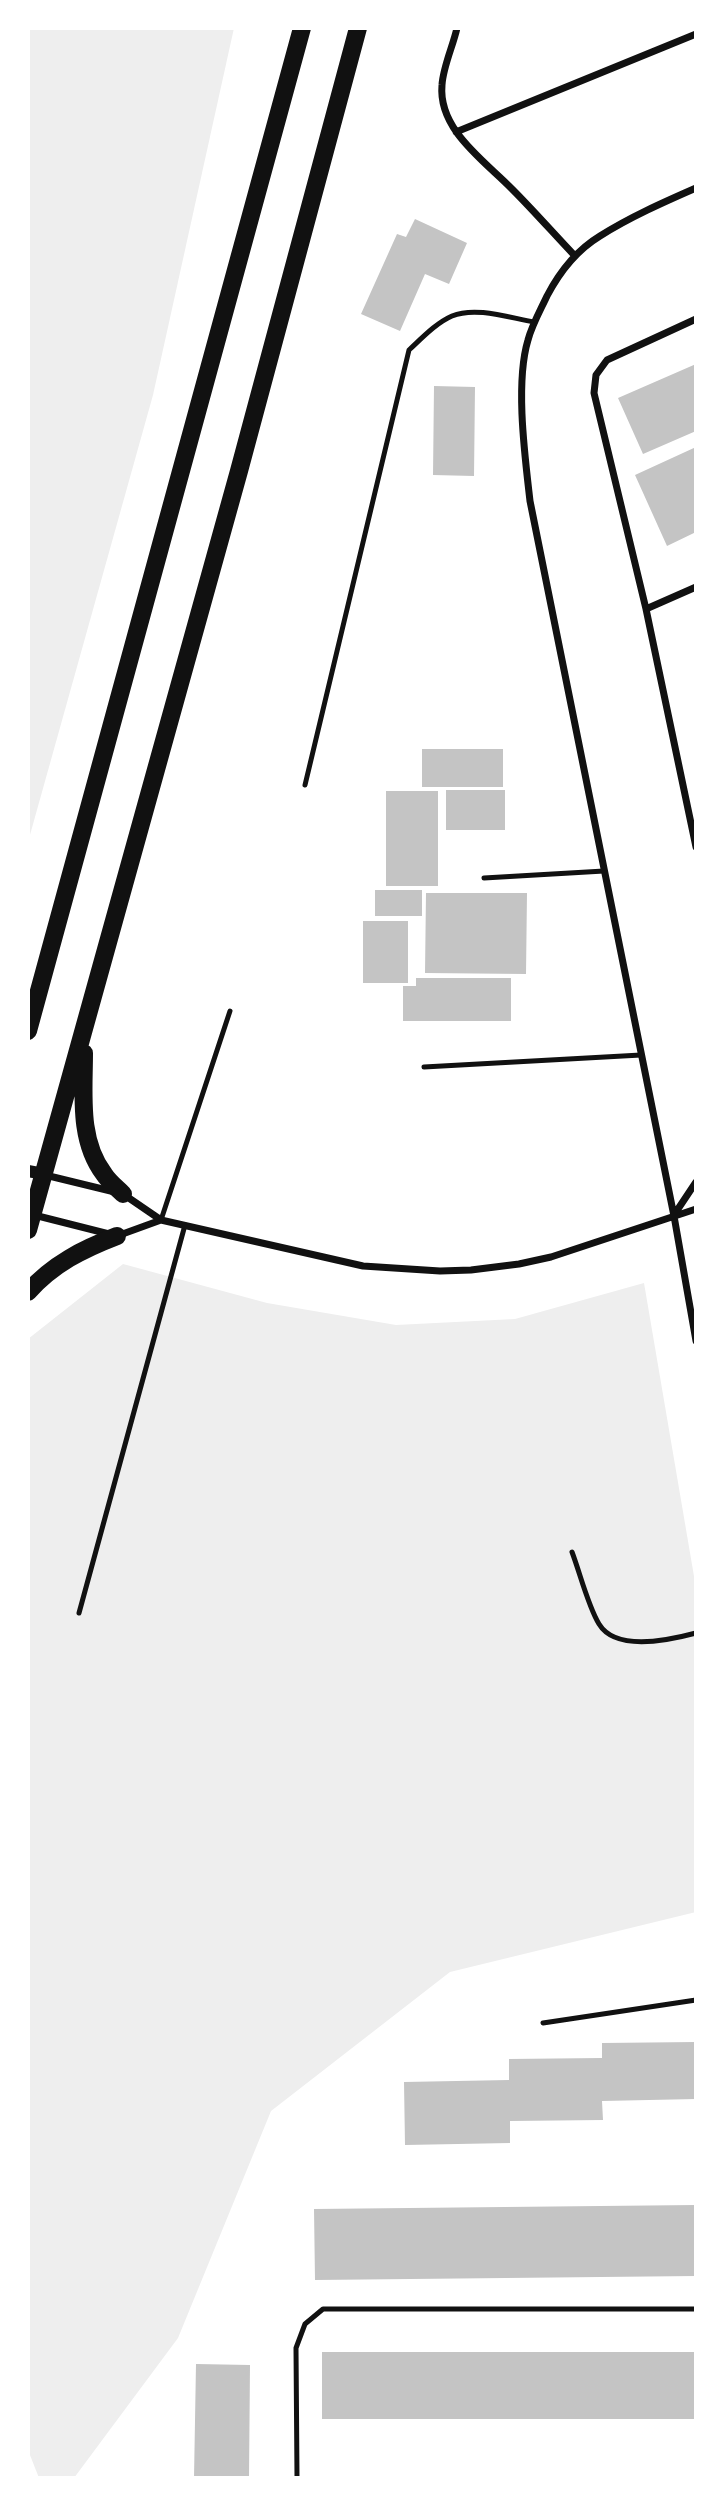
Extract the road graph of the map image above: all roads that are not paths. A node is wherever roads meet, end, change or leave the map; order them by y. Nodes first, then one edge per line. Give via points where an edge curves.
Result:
1 (302, 28) edge
2 (358, 28) edge
3 (457, 28) edge
4 (696, 34) edge
5 (456, 132) junction
6 (696, 188) edge
7 (575, 256) junction
8 (696, 319) edge
9 (534, 323) junction
10 (696, 587) edge
11 (646, 609) junction
12 (305, 785) dead end
13 (696, 847) edge
14 (604, 871) junction
15 (484, 878) dead end
16 (230, 1011) dead end
17 (85, 1028) junction
18 (28, 1031) edge
19 (641, 1055) junction
20 (424, 1067) dead end
21 (36, 1172) edge
22 (696, 1182) edge
23 (123, 1194) junction
24 (696, 1209) edge
25 (674, 1216) junction
26 (29, 1219) edge
27 (161, 1220) junction
28 (185, 1225) junction
29 (117, 1236) junction
30 (28, 1292) edge
31 (696, 1341) edge
32 (572, 1552) dead end
33 (79, 1613) dead end
34 (696, 1633) edge
35 (696, 2000) edge
36 (543, 2023) dead end
37 (696, 2309) edge
38 (297, 2478) edge

1 - 18 main road
2 - 17 main road
3 - 5 street via 442,86 446,114
4 - 5 street
5 - 7 street
6 - 7 street via 598,237
7 - 9 street via 556,279
8 - 11 street via 607,360 596,375 594,394
9 - 12 lane via 474,312 453,315 409,350
9 - 14 street via 523,374 530,501
10 - 11 street
11 - 13 street
14 - 15 lane
14 - 19 street
16 - 27 lane
17 - 21 main road
17 - 23 main road via 86,1132 104,1175
19 - 20 lane
19 - 25 street
21 - 23 street
21 - 26 main road
22 - 25 street
23 - 27 street
24 - 25 street
25 - 28 street via 551,1257 471,1270 363,1266
25 - 31 street
26 - 29 street
27 - 28 street
27 - 29 street
28 - 33 lane
29 - 30 main road via 61,1262
32 - 34 lane via 600,1625 621,1640 667,1641
35 - 36 lane
37 - 38 lane via 323,2309 305,2324 296,2348

